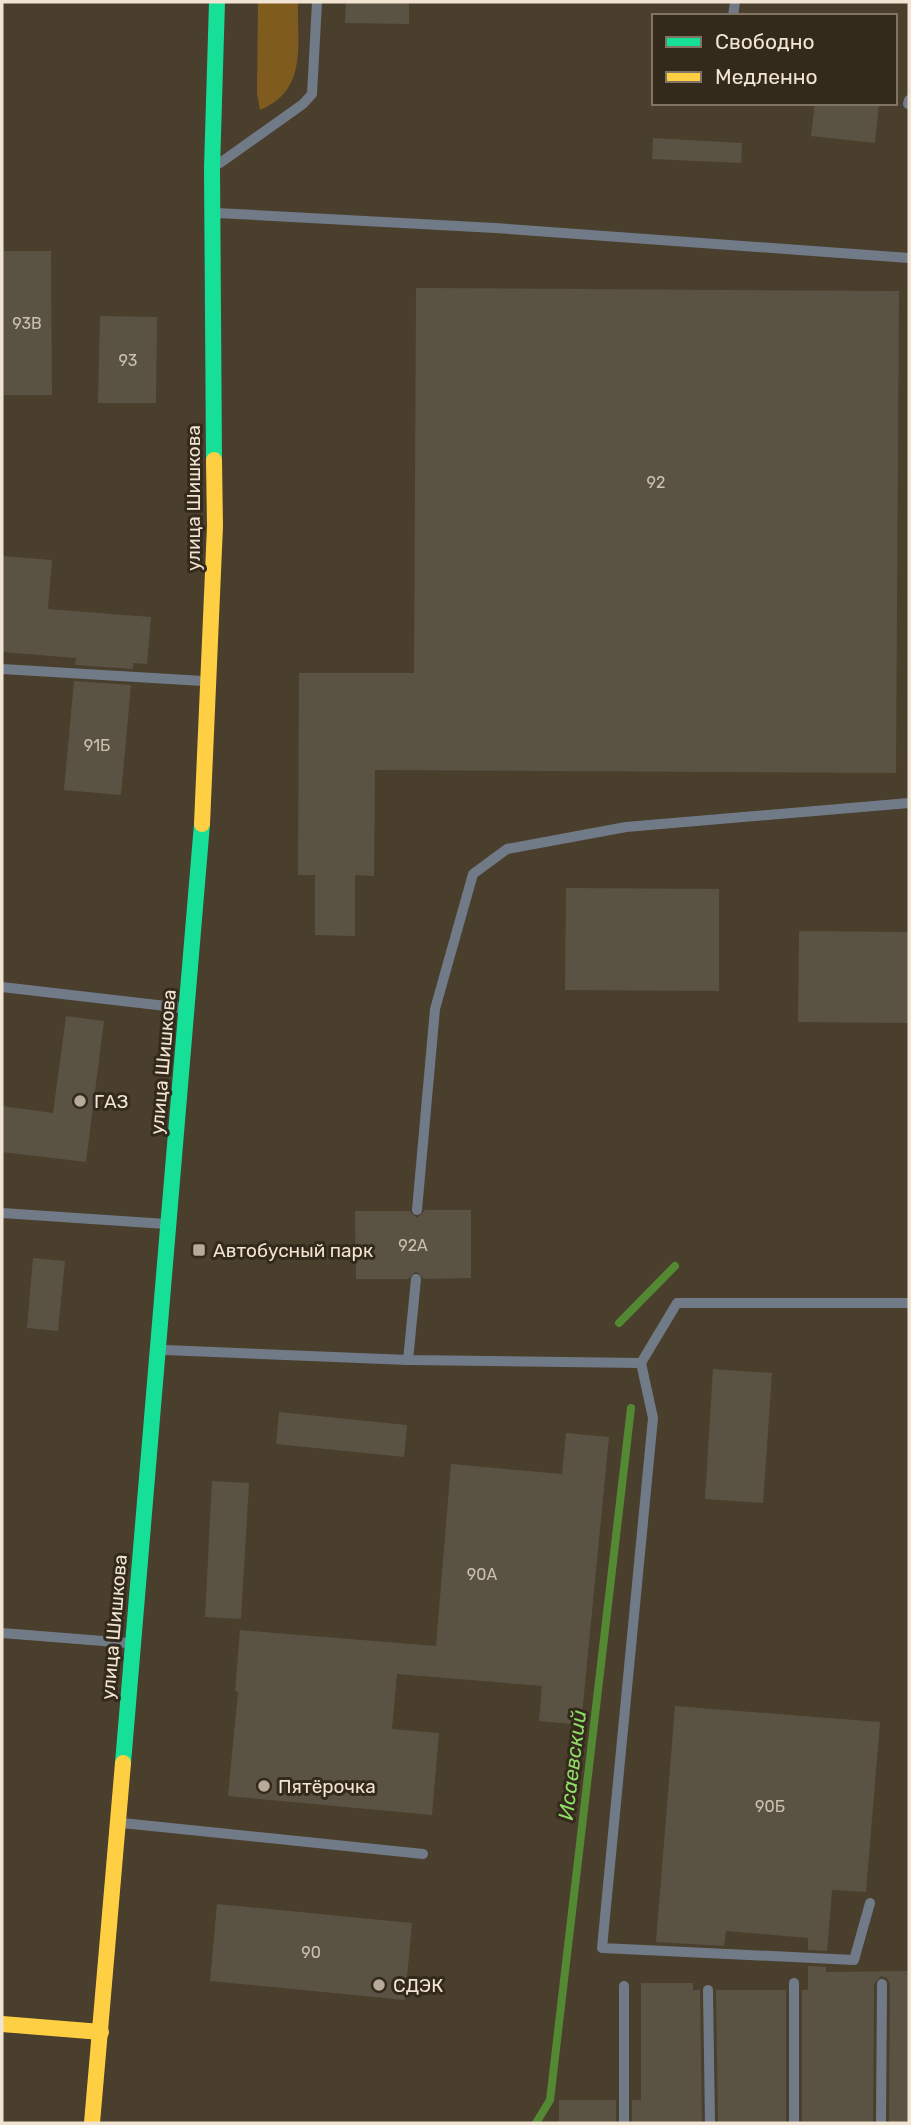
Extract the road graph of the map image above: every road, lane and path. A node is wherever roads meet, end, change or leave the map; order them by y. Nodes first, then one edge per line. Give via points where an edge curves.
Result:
1 (217, 2) edge
2 (317, 2) edge
3 (212, 168) junction
4 (213, 213) junction
5 (909, 258) edge
6 (2, 669) edge
7 (209, 682) junction
8 (909, 803) edge
9 (2, 987) edge
10 (189, 1009) junction
11 (417, 1210) dead end
12 (2, 1213) edge
13 (168, 1225) junction
14 (416, 1279) dead end
15 (909, 1303) edge
16 (158, 1350) junction
17 (408, 1360) junction
18 (641, 1363) junction
19 (2, 1633) edge
20 (134, 1644) junction
21 (119, 1823) junction
22 (423, 1854) dead end
23 (870, 1903) dead end
24 (794, 1983) dead end
25 (882, 1984) dead end
26 (624, 1986) dead end
27 (708, 1990) dead end
28 (2, 2024) edge
29 (100, 2032) junction
30 (92, 2123) edge
31 (624, 2123) edge
32 (710, 2123) edge
33 (794, 2123) edge
34 (881, 2123) edge

1 - 3 main road, улица Шишкова
2 - 3 lane via 312,94
3 - 4 main road, улица Шишкова
4 - 5 lane
4 - 7 main road, улица Шишкова via 215,526
6 - 7 lane
7 - 10 main road, улица Шишкова
8 - 11 lane via 626,827 507,849 473,874 436,1009
9 - 10 lane
10 - 13 main road, улица Шишкова
12 - 13 lane
13 - 16 main road, улица Шишкова
14 - 17 lane
15 - 18 lane via 677,1303
16 - 17 lane
16 - 20 main road, улица Шишкова
17 - 18 lane
18 - 23 lane via 653,1418 602,1948 853,1960
19 - 20 lane
20 - 21 main road, улица Шишкова
21 - 22 lane
21 - 29 main road, улица Шишкова
24 - 33 lane
25 - 34 lane
26 - 31 lane
27 - 32 lane
28 - 29 main road
29 - 30 main road, улица Шишкова

